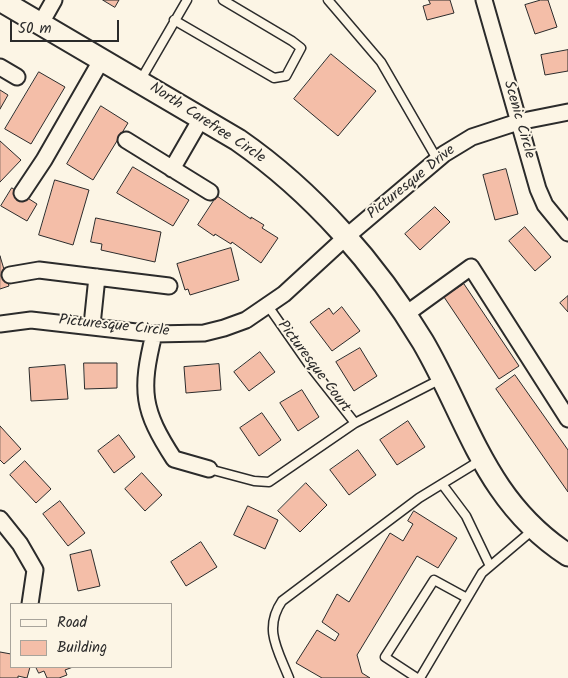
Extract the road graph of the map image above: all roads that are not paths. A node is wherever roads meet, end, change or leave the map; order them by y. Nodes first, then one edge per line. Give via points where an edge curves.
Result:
1 (54, 0) edge
2 (187, 0) edge
3 (223, 0) edge
4 (328, 0) edge
5 (484, 0) edge
6 (1, 3) edge
7 (174, 20) junction
8 (41, 24) junction
9 (102, 59) junction
10 (0, 67) edge
11 (17, 77) dead end
12 (140, 81) junction
13 (568, 112) edge
14 (202, 117) junction
15 (518, 122) junction
16 (126, 140) dead end
17 (437, 159) junction
18 (172, 169) junction
19 (210, 192) dead end
20 (22, 193) dead end
21 (568, 233) edge
22 (346, 237) junction
23 (10, 275) dead end
24 (97, 277) junction
25 (169, 286) dead end
26 (268, 306) junction
27 (406, 314) junction
28 (0, 324) edge
29 (92, 325) junction
30 (154, 334) junction
31 (442, 378) junction
32 (568, 419) edge
33 (355, 423) junction
34 (481, 460) junction
35 (209, 469) joint
36 (442, 484) junction
37 (0, 519) edge
38 (535, 528) junction
39 (568, 555) edge
40 (490, 566) junction
41 (467, 598) junction
42 (30, 603) edge
43 (289, 678) edge
44 (418, 678) edge

1 - 8 street
2 - 7 lane
3 - 7 lane via 301,48 286,76 274,78
4 - 17 lane via 381,62
5 - 15 street, Scenic Circle
6 - 8 main road, North Carefree Circle
7 - 12 lane
8 - 9 main road, North Carefree Circle
9 - 12 main road, North Carefree Circle
9 - 20 street
10 - 11 street
12 - 14 main road, North Carefree Circle
13 - 15 street, Picturesque Drive
14 - 18 street
14 - 22 main road, North Carefree Circle via 272,165
15 - 17 street, Picturesque Drive via 472,137
15 - 21 street, Scenic Circle via 545,205
16 - 18 street
17 - 22 street, Picturesque Drive
18 - 19 street
22 - 26 street, Picturesque Circle
22 - 27 main road, North Carefree Circle
23 - 24 street via 39,270
24 - 25 street
24 - 29 street
26 - 30 street, Picturesque Circle via 246,320 218,330
26 - 33 lane, Picturesque Court
27 - 31 main road, North Carefree Circle
27 - 32 street via 471,266
28 - 29 street, Picturesque Circle via 31,320
29 - 30 street, Picturesque Circle
30 - 35 street via 146,376 149,415 174,459
31 - 33 lane
31 - 34 main road, North Carefree Circle
33 - 35 lane, Picturesque Court via 269,482
34 - 36 lane
34 - 38 main road, North Carefree Circle via 499,488
36 - 40 lane via 466,516
36 - 43 lane via 282,602 271,631
37 - 42 street via 35,570
38 - 39 main road, North Carefree Circle
38 - 40 lane
40 - 41 lane
41 - 44 lane
41 - 44 lane via 434,580 384,657

